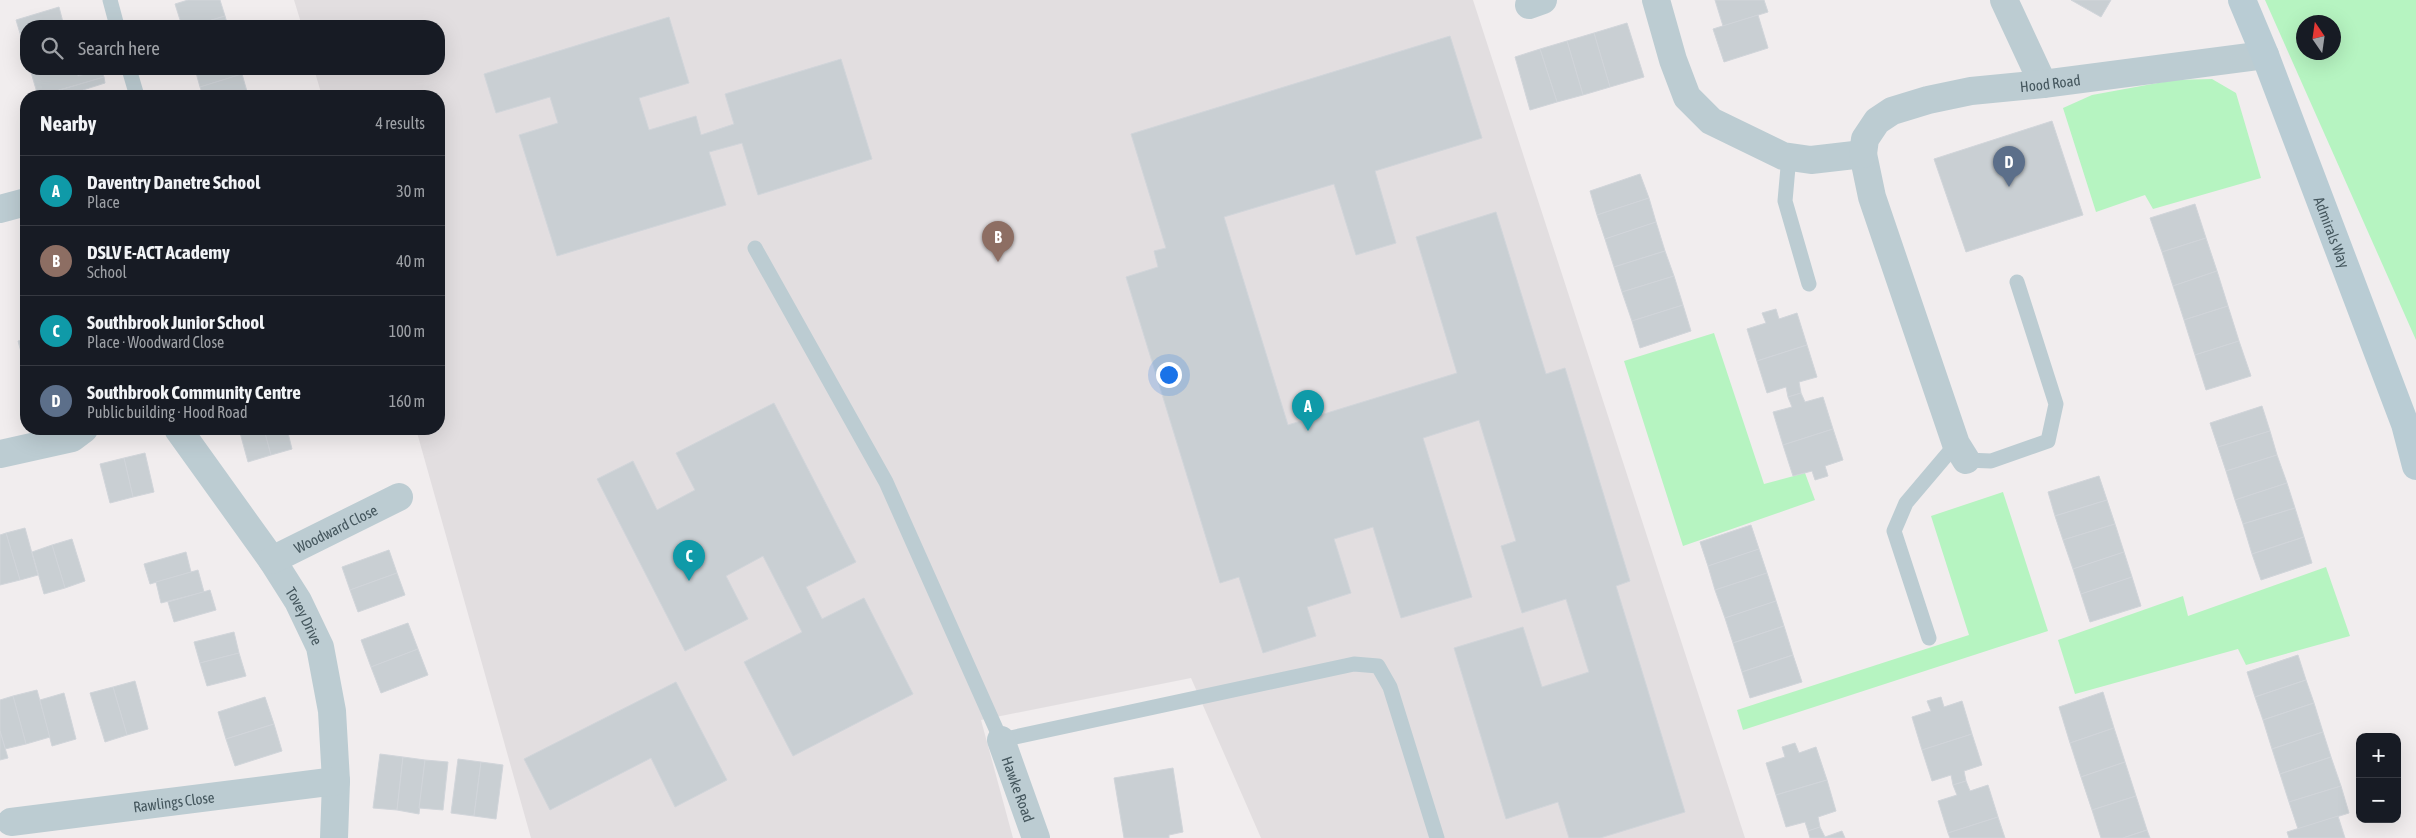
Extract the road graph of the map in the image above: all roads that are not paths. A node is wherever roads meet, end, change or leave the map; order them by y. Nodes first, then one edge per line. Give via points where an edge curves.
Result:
1 (110, 0) edge
2 (1656, 0) edge
3 (2004, 0) edge
4 (2242, 0) edge
5 (115, 20) edge
6 (2265, 55) junction
7 (131, 75) edge
8 (2043, 84) junction
9 (135, 90) edge
10 (1863, 154) junction
11 (1789, 156) junction
12 (20, 203) edge
13 (0, 208) edge
14 (755, 248) dead end
15 (2017, 282) dead end
16 (1809, 284) dead end
17 (76, 435) edge
18 (182, 435) edge
19 (1961, 452) junction
20 (0, 454) edge
21 (2416, 466) edge
22 (399, 497) dead end
23 (272, 560) junction
24 (1929, 638) dead end
25 (1001, 740) junction
26 (336, 781) junction
27 (11, 822) dead end
28 (334, 838) edge
29 (1036, 838) edge
30 (1437, 838) edge

1 - 5 lane
2 - 11 street via 1687,96 1711,121
3 - 8 street
4 - 6 street, Admirals Way
6 - 8 street, Hood Road
6 - 21 street, Admirals Way via 2405,424
7 - 9 lane
8 - 10 street, Hood Road via 1971,91 1892,111 1877,121 1865,139
10 - 11 street via 1811,160
10 - 19 street, Hood Road via 1872,197
11 - 16 lane via 1785,201
12 - 13 street
14 - 25 lane via 886,482
15 - 19 lane via 2056,404 2048,441 1991,461
17 - 20 street
18 - 23 street, Tovey Drive
19 - 24 lane via 1906,503 1894,532
22 - 23 street, Woodward Close
23 - 26 street, Tovey Drive via 298,601 320,647 332,711
25 - 29 street, Hawke Road
25 - 30 lane via 1354,664 1378,666 1390,687
26 - 27 street, Rawlings Close
26 - 28 street, Tovey Drive

